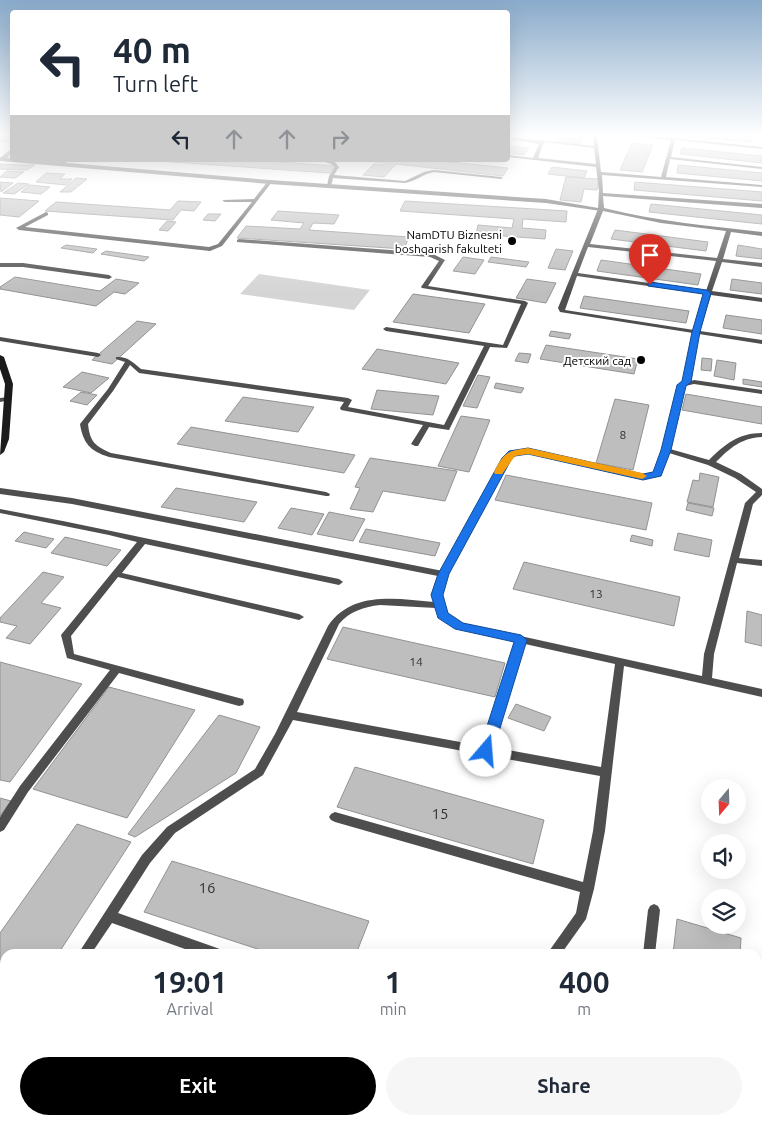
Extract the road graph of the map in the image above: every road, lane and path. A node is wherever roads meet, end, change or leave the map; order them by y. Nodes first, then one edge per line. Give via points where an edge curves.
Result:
1 (265, 188) edge
2 (364, 188) edge
3 (601, 188) edge
4 (601, 194) junction
5 (256, 200) junction
6 (225, 201) dead end
7 (762, 206) edge
8 (601, 209) junction
9 (46, 214) dead end
10 (729, 230) junction
11 (762, 234) edge
12 (239, 241) dead end
13 (587, 245) junction
14 (720, 260) junction
15 (0, 265) edge
16 (762, 265) edge
17 (574, 274) junction
18 (108, 277) dead end
19 (707, 293) junction
20 (762, 300) edge
21 (386, 329) dead end
22 (696, 332) junction
23 (0, 339) edge
24 (762, 342) edge
25 (488, 345) junction
26 (98, 355) dead end
27 (0, 357) edge
28 (118, 358) dead end
29 (129, 362) junction
30 (687, 382) junction
31 (762, 392) edge
32 (4, 400) edge
33 (426, 424) junction
34 (762, 436) edge
35 (415, 444) dead end
36 (666, 450) junction
37 (0, 452) edge
38 (711, 464) junction
39 (0, 491) edge
40 (761, 492) edge
41 (326, 494) dead end
42 (0, 511) edge
43 (143, 541) junction
44 (734, 560) junction
45 (762, 563) edge
46 (116, 574) junction
47 (443, 574) junction
48 (339, 582) dead end
49 (440, 604) junction
50 (299, 617) dead end
51 (521, 640) junction
52 (620, 661) junction
53 (116, 669) junction
54 (707, 681) junction
55 (762, 694) edge
56 (239, 702) dead end
57 (290, 715) junction
58 (486, 751) junction
59 (605, 772) junction
60 (335, 817) dead end
61 (0, 827) edge
62 (588, 889) junction
63 (654, 910) dead end
64 (108, 916) junction
65 (87, 949) edge
66 (203, 949) edge
67 (558, 949) edge
68 (649, 949) edge

1 - 5 lane
2 - 8 street via 546,201
3 - 4 lane
4 - 7 lane
4 - 8 lane
5 - 6 lane
5 - 9 lane via 220,245 210,249 20,228
8 - 10 lane via 631,217
8 - 13 lane
10 - 11 lane
10 - 14 lane
12 - 25 lane via 431,255 442,260 424,287 525,303 505,347
13 - 14 lane
13 - 17 lane
14 - 16 lane
14 - 19 lane
15 - 18 lane via 23,265
17 - 19 lane
17 - 22 lane via 562,311
19 - 20 lane
19 - 22 lane
21 - 25 lane
22 - 24 lane
22 - 30 lane
23 - 26 lane
25 - 33 lane via 446,428
27 - 32 street via 9,384
28 - 29 lane
29 - 33 lane via 139,371 348,400 344,408
29 - 41 lane via 84,424 85,438 93,448 109,455
30 - 31 lane
30 - 36 lane via 682,385
32 - 37 street via 5,439
33 - 35 lane
34 - 38 lane via 732,441
36 - 38 lane
36 - 47 lane via 658,474 643,477 528,451 512,453
38 - 40 lane via 738,476
39 - 47 street
40 - 44 lane via 749,504
42 - 43 lane
43 - 46 lane
43 - 48 lane
44 - 45 lane
44 - 54 lane via 709,654
46 - 50 lane
46 - 53 lane via 66,635 70,656
47 - 49 lane via 437,595
49 - 51 lane via 443,616 459,626
49 - 57 lane via 378,602 360,605 345,613 333,626
51 - 52 lane
51 - 58 lane
52 - 54 lane
52 - 59 lane
53 - 56 lane
53 - 61 lane via 24,789
54 - 55 lane
57 - 58 lane
57 - 64 lane via 259,772 170,830 146,859
58 - 59 lane
59 - 62 lane via 600,831
60 - 62 lane
62 - 67 lane via 582,915
63 - 68 lane
64 - 65 lane
64 - 66 lane

